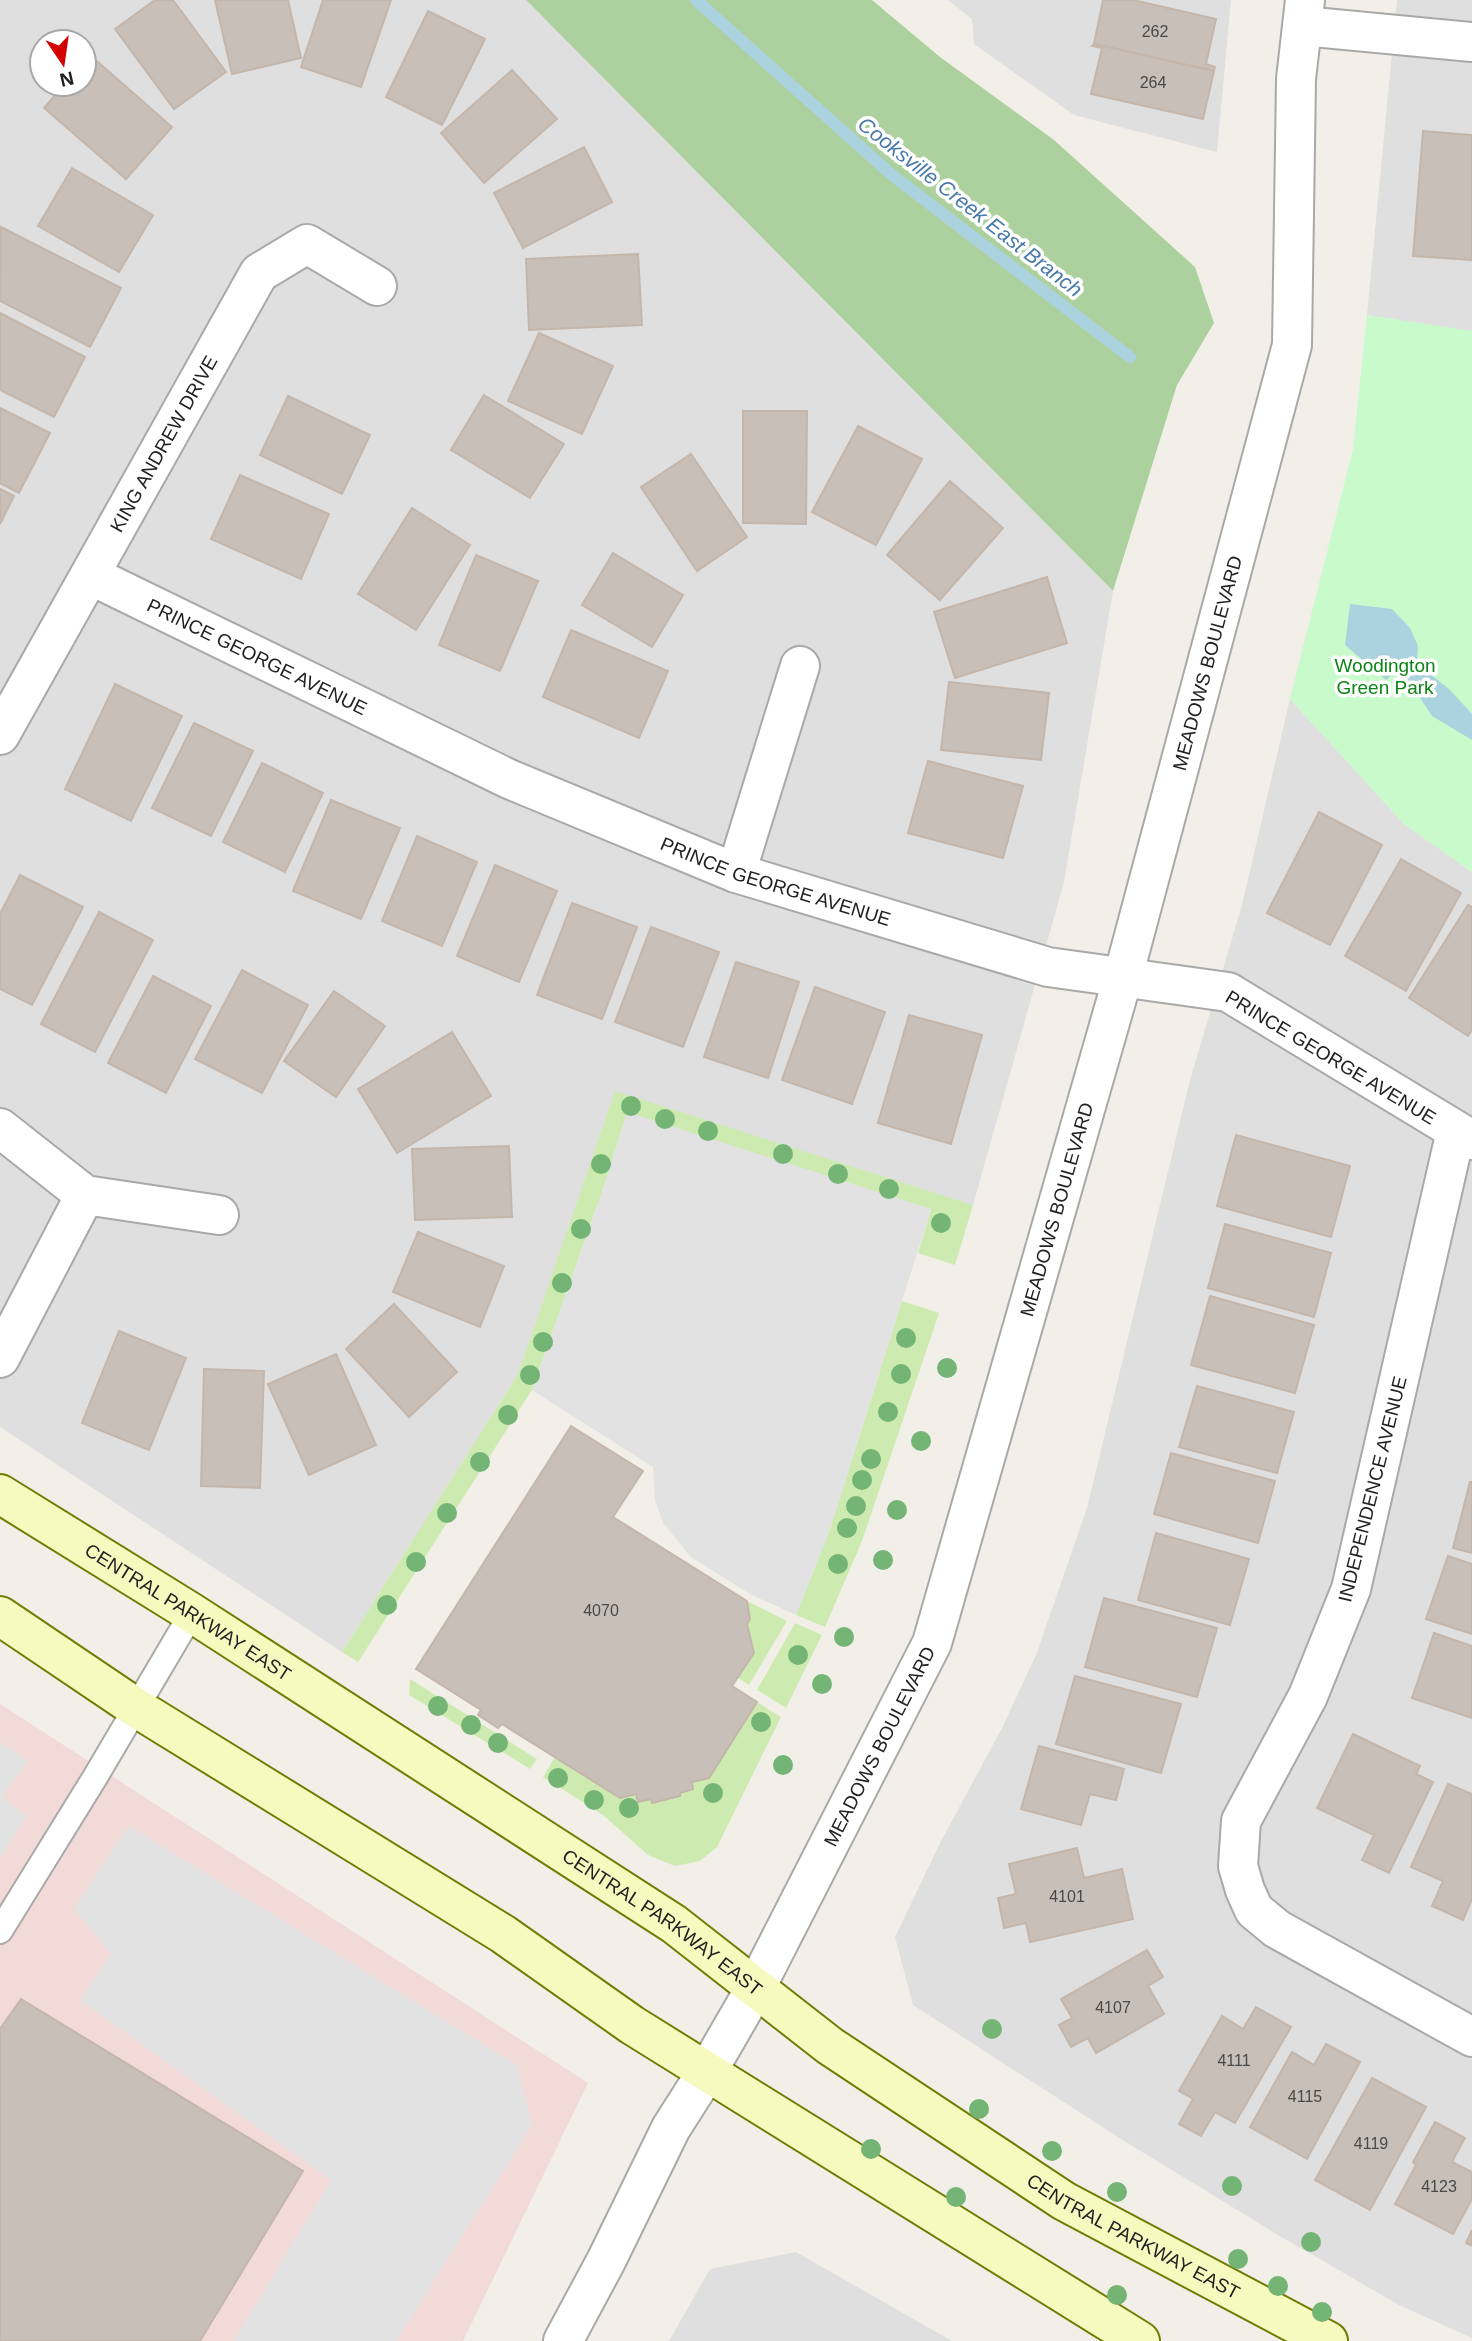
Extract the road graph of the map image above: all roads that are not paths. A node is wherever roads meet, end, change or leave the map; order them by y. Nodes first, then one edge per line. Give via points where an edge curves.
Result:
1 (1304, 13) edge
2 (1472, 42) edge
3 (377, 286) dead end
4 (90, 575) junction
5 (800, 666) dead end
6 (0, 735) edge
7 (736, 873) junction
8 (1123, 977) junction
9 (0, 1128) edge
10 (1464, 1135) edge
11 (85, 1195) junction
12 (219, 1215) dead end
13 (0, 1358) edge
14 (0, 1494) edge
15 (192, 1612) junction
16 (0, 1616) edge
17 (135, 1707) junction
18 (0, 1931) edge
19 (756, 1987) junction
20 (1472, 2038) edge
21 (708, 2070) junction
22 (563, 2341) edge
23 (1140, 2341) edge
24 (1328, 2341) edge

1 - 2 street
1 - 8 street, MEADOWS BOULEVARD via 1296,79 1292,345
3 - 4 street, KING ANDREW DRIVE via 307,244 259,273
4 - 6 street, KING ANDREW DRIVE
4 - 7 street, PRINCE GEORGE AVENUE via 509,779
5 - 7 street
7 - 8 street, PRINCE GEORGE AVENUE via 1014,958
8 - 10 street, PRINCE GEORGE AVENUE via 1228,992
8 - 19 street, MEADOWS BOULEVARD via 932,1643
9 - 11 street
10 - 20 street, INDEPENDENCE AVENUE via 1351,1588 1308,1696 1241,1821 1238,1866 1254,1910 1277,1929
11 - 12 street
11 - 13 street
14 - 15 street, CENTRAL PARKWAY EAST
15 - 17 lane
15 - 19 street, CENTRAL PARKWAY EAST via 674,1924
16 - 17 street
17 - 18 lane
17 - 21 street via 503,1934 632,2025
19 - 21 street, MEADOWS BOULEVARD
19 - 24 street, CENTRAL PARKWAY EAST via 830,2046 1064,2201
21 - 22 street, MEADOWS BOULEVARD via 671,2128
21 - 23 street

